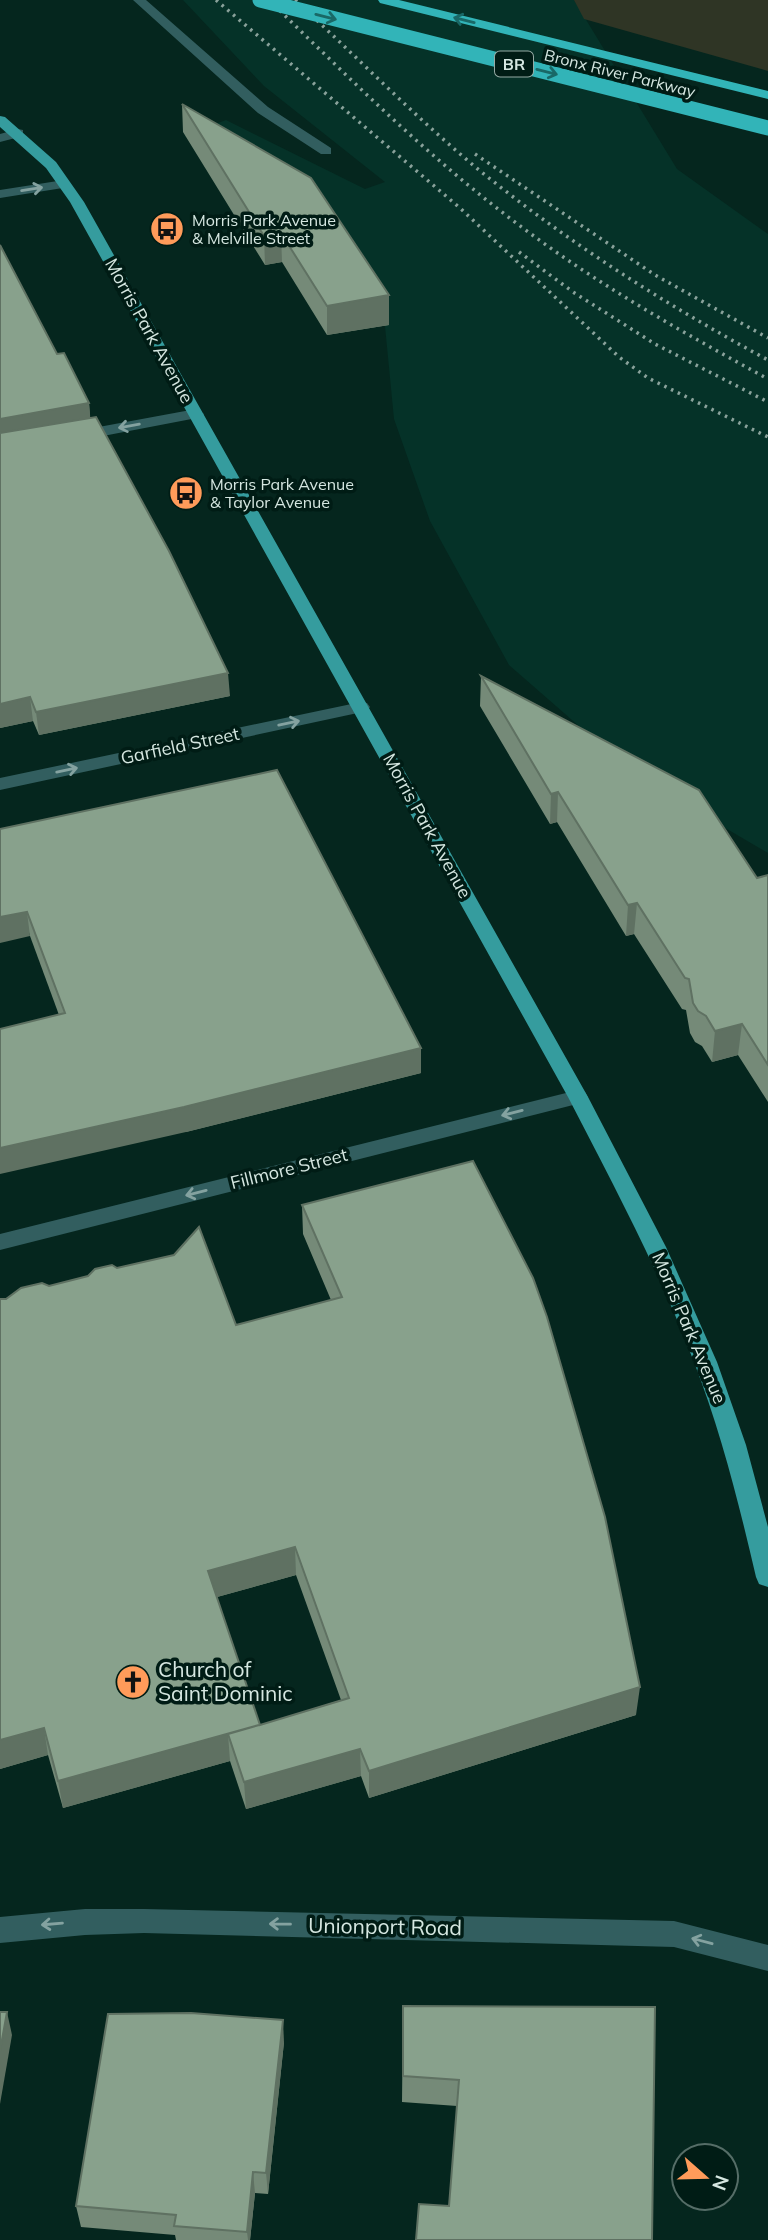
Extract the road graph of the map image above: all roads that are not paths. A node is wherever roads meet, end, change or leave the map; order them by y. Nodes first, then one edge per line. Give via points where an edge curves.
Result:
1 (139, 0) edge
2 (260, 0) edge
3 (384, 0) edge
4 (768, 95) edge
5 (0, 120) edge
6 (768, 128) edge
7 (18, 133) junction
8 (0, 138) edge
9 (326, 151) dead end
10 (64, 184) junction
11 (0, 194) edge
12 (196, 414) junction
13 (66, 438) edge
14 (360, 708) junction
15 (0, 784) edge
16 (578, 1097) junction
17 (0, 1242) edge
18 (768, 1577) edge
19 (0, 1930) edge
20 (768, 1958) edge

1 - 9 street via 263,110
2 -> 6 highway, Bronx River Parkway / BR, bridge
4 -> 3 highway, Bronx River Parkway / BR
5 - 7 main road, Morris Park Avenue
7 - 8 street
7 - 10 main road, Morris Park Avenue
11 -> 10 street
10 - 12 main road, Morris Park Avenue
12 -> 13 street
12 - 14 main road, Morris Park Avenue
15 -> 14 street, Garfield Street
14 - 16 main road, Morris Park Avenue
16 -> 17 street, Fillmore Street
16 - 18 main road, Morris Park Avenue via 650,1236 700,1347 721,1403
20 -> 19 street, Unionport Road via 674,1934 144,1921

